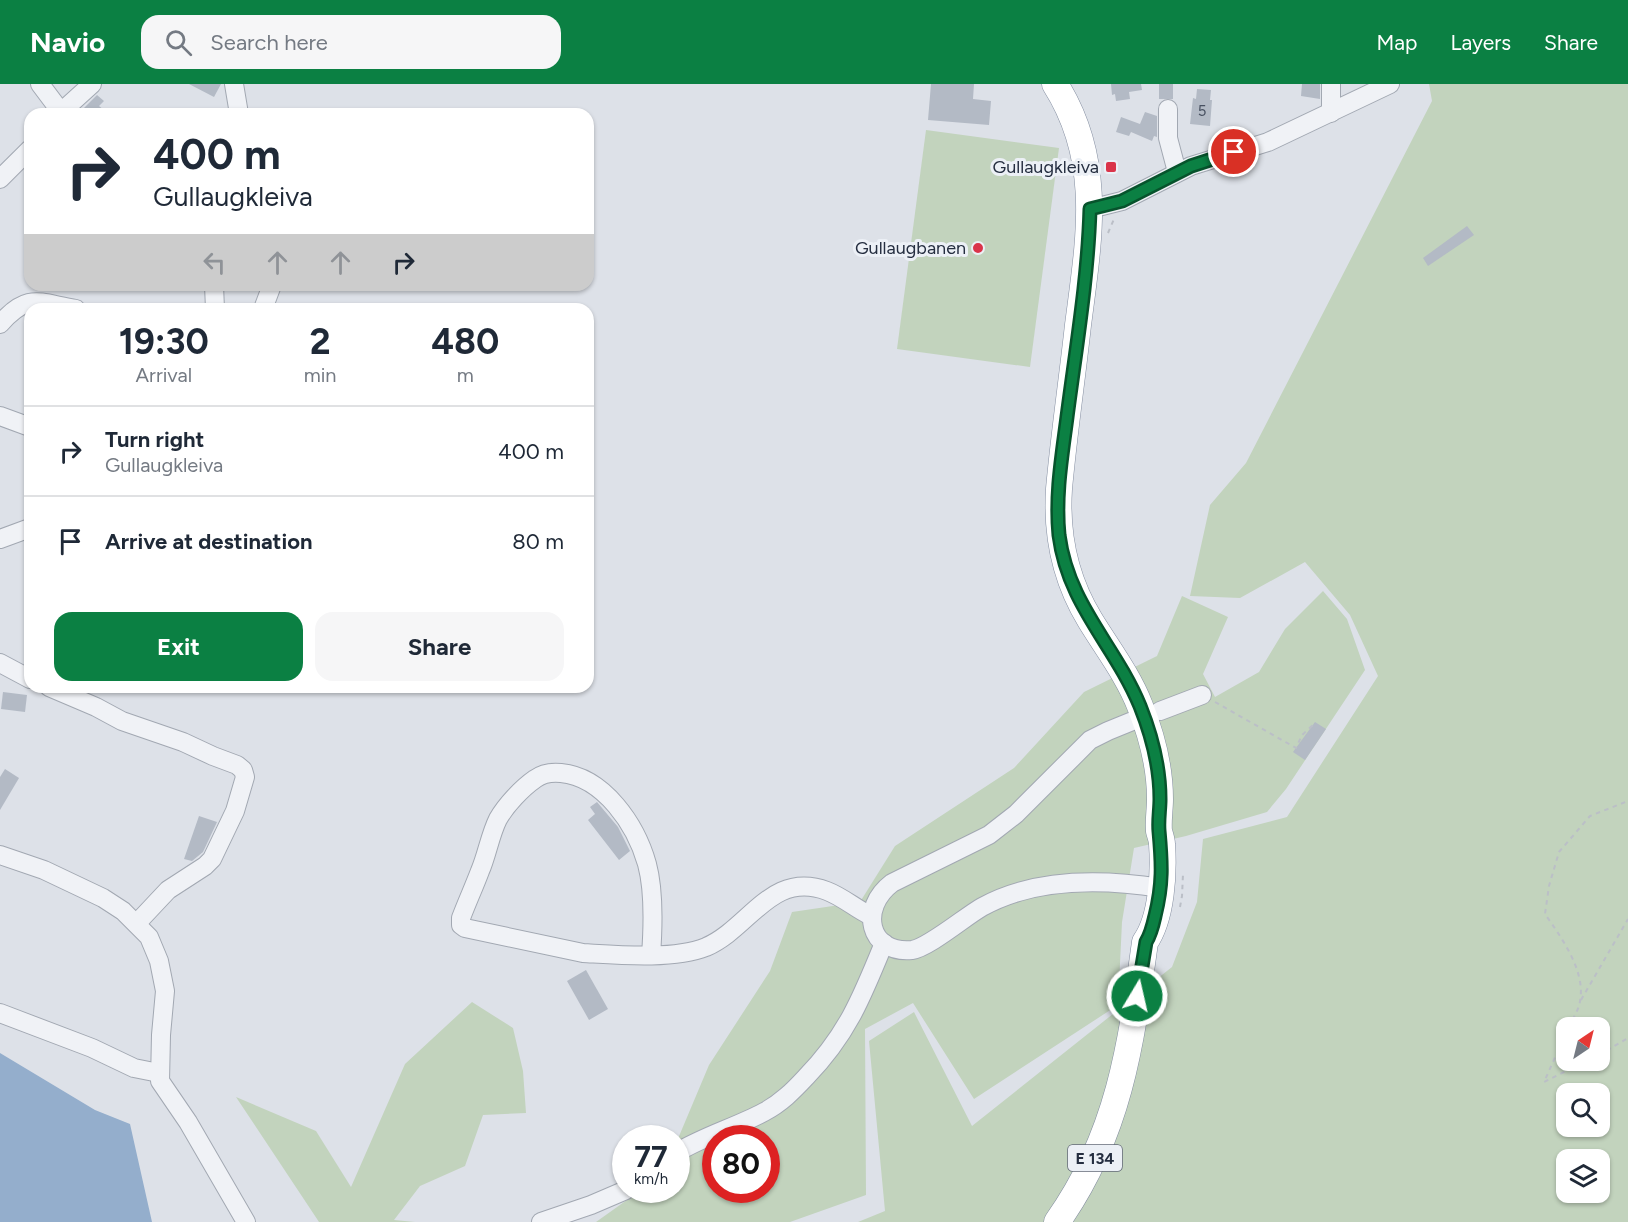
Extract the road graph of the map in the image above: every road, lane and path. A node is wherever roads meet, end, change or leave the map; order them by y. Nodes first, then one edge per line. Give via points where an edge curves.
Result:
1 (40, 84) edge
2 (92, 84) edge
3 (234, 84) edge
4 (1055, 84) edge
5 (1331, 84) edge
6 (1390, 84) edge
7 (57, 108) edge
8 (63, 108) edge
9 (238, 108) edge
10 (1168, 109) dead end
11 (1331, 113) junction
12 (24, 155) edge
13 (1177, 172) junction
14 (0, 179) edge
15 (1090, 209) junction
16 (27, 303) edge
17 (47, 303) edge
18 (24, 304) edge
19 (0, 324) edge
20 (0, 416) edge
21 (24, 425) edge
22 (24, 530) edge
23 (0, 539) edge
24 (0, 663) edge
25 (24, 676) edge
26 (63, 693) edge
27 (1202, 694) joint
28 (1160, 711) dead end
29 (1135, 720) dead end
30 (1313, 725) dead end
31 (1628, 801) edge
32 (0, 855) edge
33 (1153, 886) junction
34 (871, 916) junction
35 (1628, 919) edge
36 (137, 923) junction
37 (884, 943) junction
38 (651, 955) junction
39 (1580, 1001) junction
40 (0, 1013) edge
41 (1573, 1017) edge
42 (1628, 1038) edge
43 (1610, 1049) edge
44 (1556, 1055) edge
45 (1566, 1071) edge
46 (159, 1073) junction
47 (690, 1146) edge
48 (612, 1196) edge
49 (246, 1222) edge
50 (541, 1222) edge
51 (1057, 1222) edge

1 - 7 street
2 - 8 street
3 - 9 street
4 - 15 highway, E 134 via 1081,139 1089,177
5 - 11 street
6 - 11 street
10 - 13 street via 1167,138
11 - 13 street via 1268,141
12 - 14 street
13 - 15 street via 1122,201
15 - 33 highway, E 134 via 1061,463 1059,534 1075,592 1132,690 1148,727 1158,775 1159,831 1155,840
16 - 17 street
18 - 19 street via 11,311
20 - 21 street
22 - 23 street
24 - 25 street
26 - 36 street via 243,770 245,777 235,811 212,859 168,890
27 - 28 street
27 - 30 path via 1296,748
29 - 34 street via 1090,740 1016,814 989,835 892,883 874,904
31 - 39 path via 1590,816 1559,852 1549,886 1545,914 1567,945 1580,980
32 - 36 street via 77,884
33 - 37 street via 1097,882 1021,891 996,900 916,949
33 - 51 highway, E 134 via 1143,933 1146,942 1131,1036 1115,1107 1084,1180
34 - 37 street via 872,926
34 - 38 street via 827,891 797,886 773,896 707,946 683,953
35 - 39 path
36 - 46 street via 156,953 165,991
37 - 47 street via 852,1018 828,1053 785,1098 766,1111
38 - 38 street via 650,882 642,849 632,829 591,782 552,772 537,777 498,820 461,925 573,952
39 - 41 path
40 - 46 street via 134,1068
42 - 43 path
44 - 45 path via 1544,1082
46 - 49 street via 164,1088
48 - 50 street

